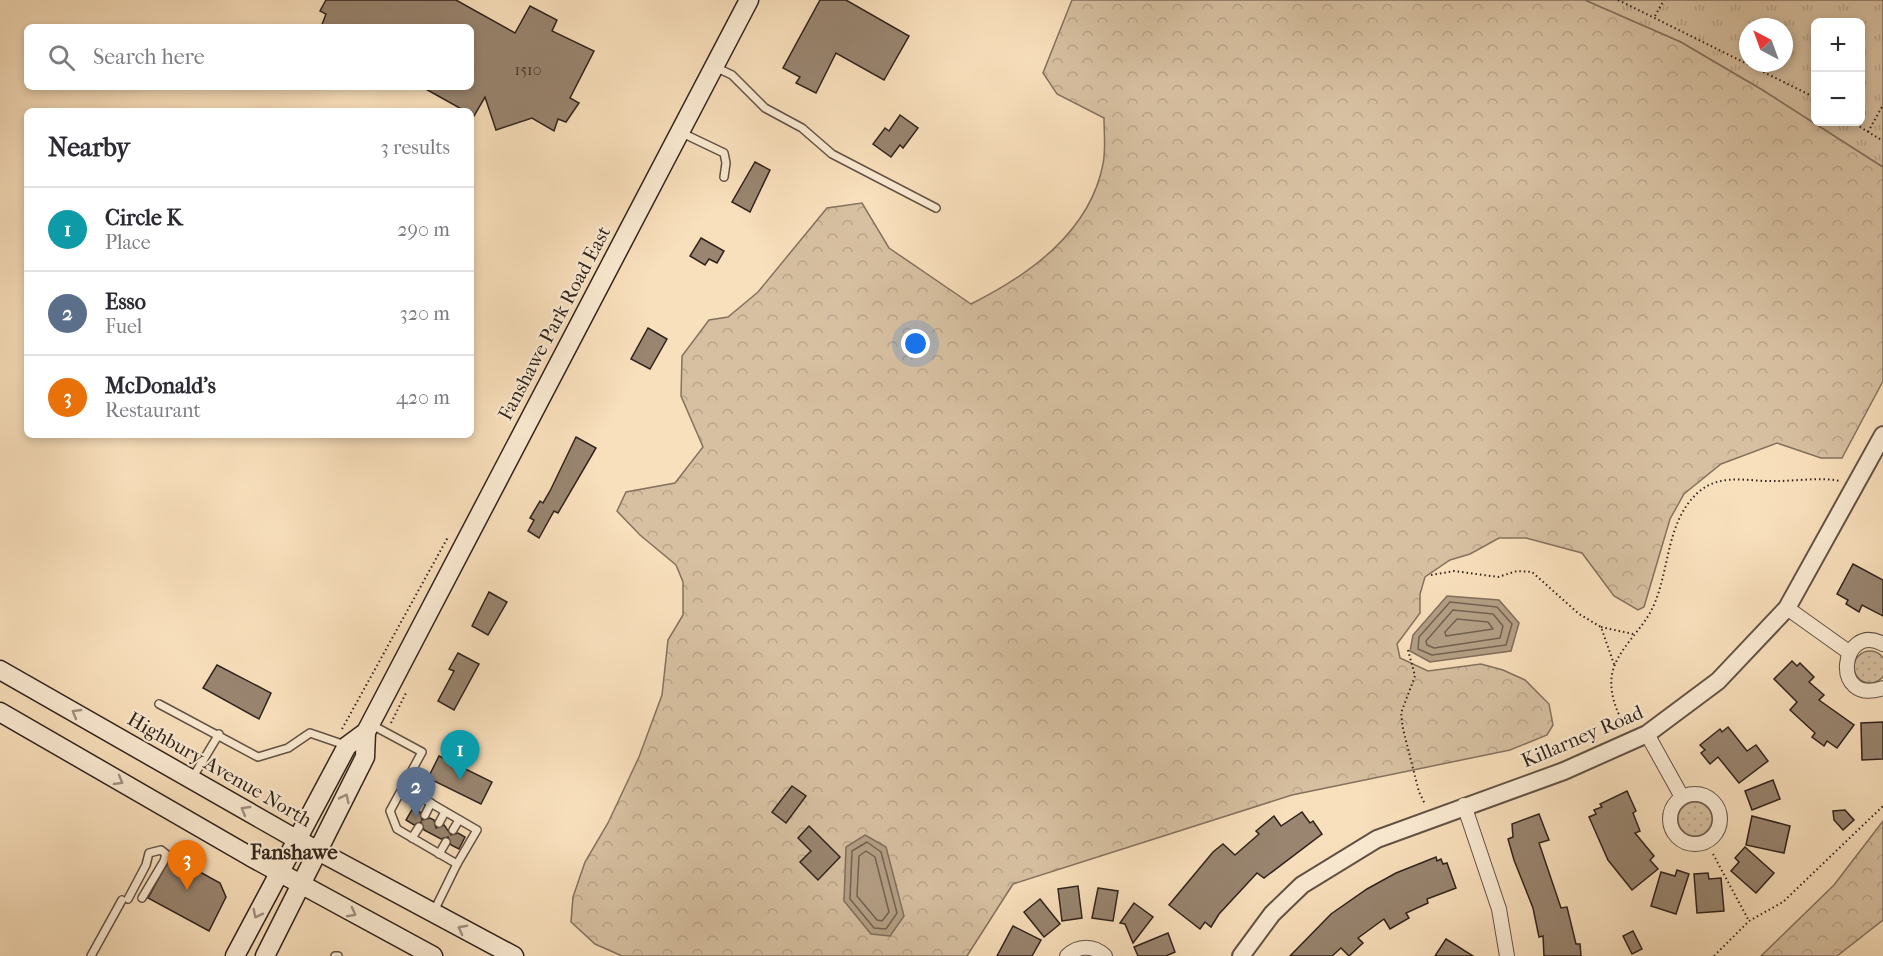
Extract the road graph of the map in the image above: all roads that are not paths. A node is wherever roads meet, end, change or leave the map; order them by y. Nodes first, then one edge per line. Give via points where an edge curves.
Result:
1 (749, 0) edge
2 (714, 66) junction
3 (680, 132) junction
4 (724, 177) dead end
5 (936, 208) dead end
6 (1883, 435) edge
7 (1787, 608) junction
8 (1883, 644) edge
9 (1850, 652) junction
10 (0, 670) edge
11 (1883, 688) edge
12 (159, 704) dead end
13 (0, 712) edge
14 (368, 727) junction
15 (219, 734) junction
16 (1647, 734) junction
17 (341, 744) junction
18 (192, 780) junction
19 (403, 787) junction
20 (1682, 797) dead end
21 (431, 803) junction
22 (1464, 805) junction
23 (445, 812) junction
24 (425, 815) dead end
25 (459, 820) junction
26 (439, 823) dead end
27 (419, 827) dead end
28 (453, 830) dead end
29 (412, 838) junction
30 (296, 839) junction
31 (446, 842) dead end
32 (318, 850) junction
33 (439, 854) junction
34 (457, 864) junction
35 (279, 872) junction
36 (301, 885) junction
37 (142, 898) dead end
38 (433, 914) junction
39 (423, 954) edge
40 (91, 956) edge
41 (235, 956) edge
42 (265, 956) edge
43 (514, 956) edge
44 (1067, 956) edge
45 (1105, 956) edge
46 (1240, 956) edge
47 (1507, 956) edge

1 - 2 main road, Fanshawe Park Road East
2 - 3 main road, Fanshawe Park Road East
2 - 5 lane via 732,75 765,108 802,128 832,154
3 - 4 lane via 724,153
3 - 14 main road, Fanshawe Park Road East
6 - 7 street, Killarney Road
7 - 9 street
7 - 16 street, Killarney Road via 1718,681
8 - 9 street via 1863,642
9 - 11 street via 1846,668 1852,684 1867,691
18 -> 10 main road, Highbury Avenue North
12 - 15 lane
13 -> 35 main road
14 - 17 main road, Fanshawe Park Road East
14 - 19 lane via 422,752
32 -> 14 main road, Fanshawe Park Road East via 365,757
15 - 17 lane via 258,757 288,748 310,733
15 - 18 lane
16 - 20 street
16 - 22 street, Killarney Road via 1564,771
17 - 30 main road, Fanshawe Park Road East
30 -> 18 main road, Highbury Avenue North
19 - 21 lane
19 - 29 lane via 390,812 397,829
21 - 23 lane
21 - 24 lane
22 - 46 street, Killarney Road via 1377,839 1302,885 1272,914
22 - 47 street via 1499,909
23 - 25 lane
23 - 26 lane
25 - 28 lane
25 - 34 lane via 477,830
27 - 29 lane
29 - 33 lane
30 - 32 main road, Highbury Avenue North
30 - 35 main road, Fanshawe Park Road East
31 - 33 lane
32 - 36 main road, Fanshawe Park Road East
32 - 38 main road, Highbury Avenue North
33 - 34 lane
34 - 38 lane
35 - 36 main road
35 -> 41 main road, Fanshawe Park Road East
36 -> 39 main road
36 - 42 main road, Fanshawe Park Road East
37 - 40 lane via 164,861 166,854 161,850 149,853 146,865
43 -> 38 main road, Highbury Avenue North
44 - 45 street via 1086,947

